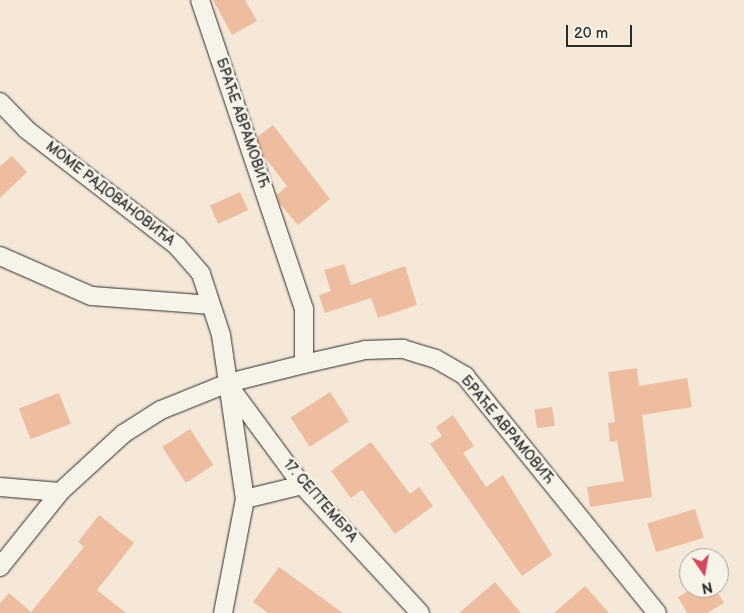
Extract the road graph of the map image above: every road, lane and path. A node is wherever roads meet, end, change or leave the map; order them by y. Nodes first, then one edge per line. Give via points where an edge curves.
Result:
1 (200, 0) edge
2 (0, 102) edge
3 (0, 256) edge
4 (210, 305) junction
5 (304, 364) junction
6 (228, 383) junction
7 (302, 485) junction
8 (0, 487) edge
9 (60, 492) junction
10 (245, 499) junction
11 (0, 567) edge
12 (223, 613) edge
13 (420, 613) edge
14 (657, 613) edge

1 - 5 street, БРАЋЕ АВРАМОВИЋ via 304,309
2 - 4 street, МОМЕ РАДОВАНОВИЋА via 27,130 177,246 201,274
3 - 4 street via 91,296
4 - 6 street, МОМЕ РАДОВАНОВИЋА via 221,335
5 - 6 street, БРАЋЕ АВРАМОВИЋ
5 - 14 street, БРАЋЕ АВРАМОВИЋ via 365,350 403,349 436,359 465,376
6 - 7 street, 17. СЕПТЕМБРА
6 - 9 street, БРАЋЕ АВРАМОВИЋ via 161,410 123,434
6 - 10 street, МОМЕ РАДОВАНОВИЋА
7 - 10 street
7 - 13 street, 17. СЕПТЕМБРА
8 - 9 street
9 - 11 street, БРАЋЕ АВРАМОВИЋ
10 - 12 street, МОМЕ РАДОВАНОВИЋА

